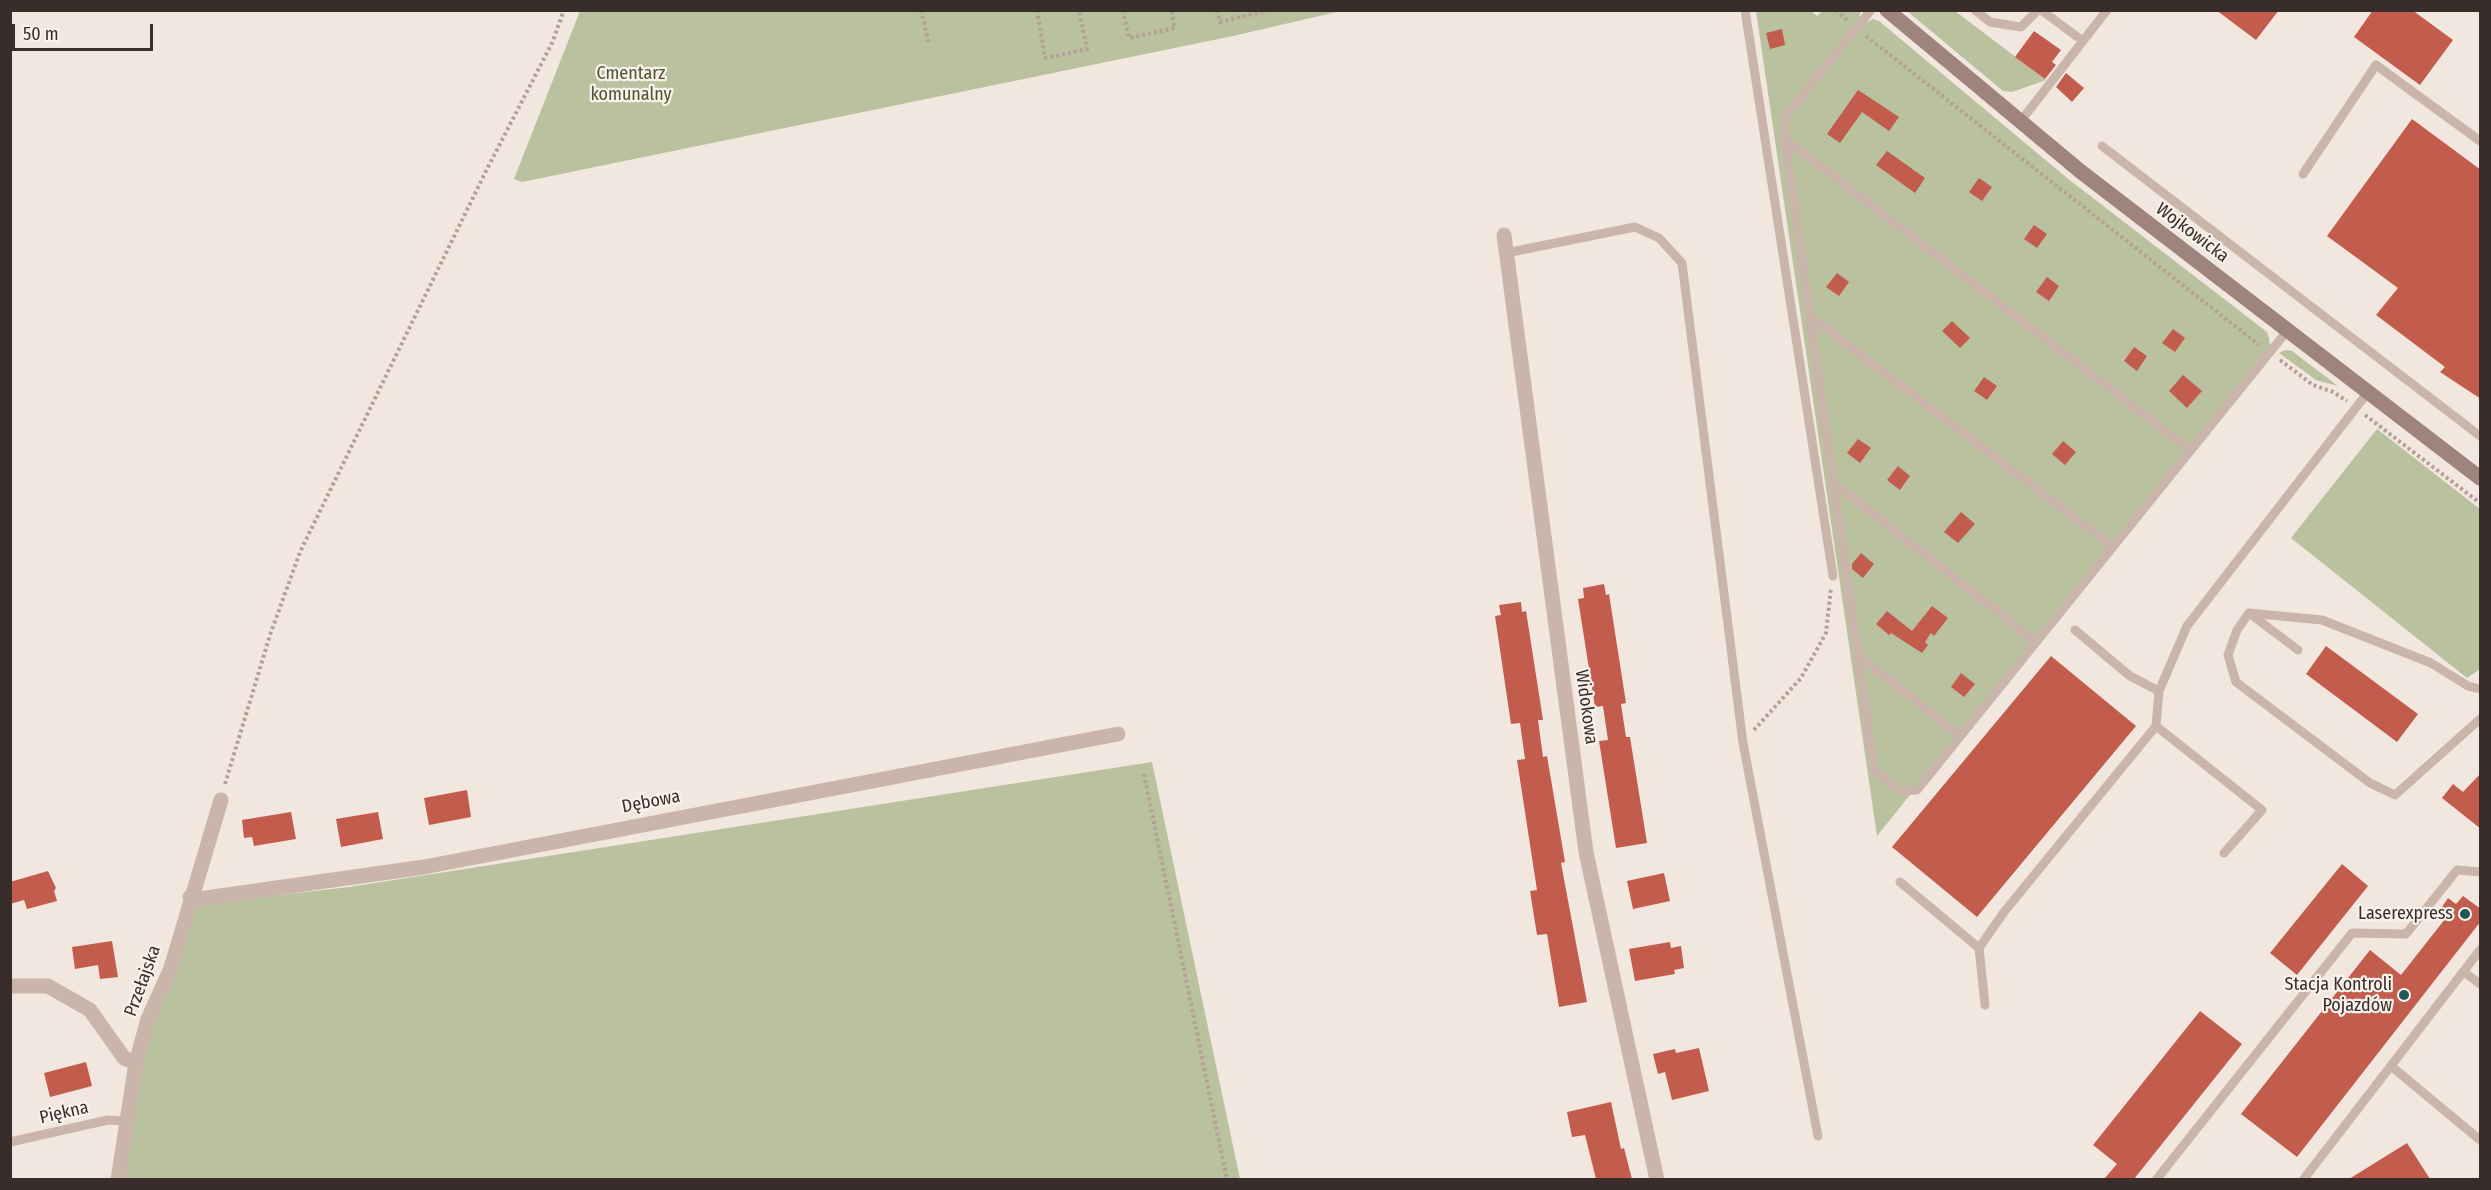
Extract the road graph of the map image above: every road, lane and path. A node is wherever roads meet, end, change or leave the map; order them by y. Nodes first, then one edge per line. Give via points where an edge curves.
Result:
1 (564, 10) edge
2 (921, 10) edge
3 (1037, 10) edge
4 (1079, 10) edge
5 (1123, 10) edge
6 (1171, 10) edge
7 (1217, 10) edge
8 (1269, 10) edge
9 (1745, 10) edge
10 (1836, 10) edge
11 (1871, 10) edge
12 (1887, 10) edge
13 (1976, 10) edge
14 (2039, 10) edge
15 (2107, 10) edge
16 (1856, 28) junction
17 (2083, 41) junction
18 (929, 44) dead end
19 (2020, 122) junction
20 (1785, 139) junction
21 (2481, 141) edge
22 (2102, 146) dead end
23 (2303, 174) dead end
24 (1504, 235) dead end
25 (1506, 253) junction
26 (1810, 317) junction
27 (2287, 331) junction
28 (2270, 353) junction
29 (2368, 392) junction
30 (2356, 408) junction
31 (2481, 436) edge
32 (2190, 450) junction
33 (2481, 477) edge
34 (1834, 483) junction
35 (2481, 503) edge
36 (2113, 548) junction
37 (1833, 576) joint
38 (2250, 613) junction
39 (2075, 630) dead end
40 (2036, 642) junction
41 (2298, 650) dead end
42 (1858, 655) junction
43 (2481, 689) edge
44 (2159, 691) junction
45 (2481, 719) edge
46 (2156, 726) junction
47 (1118, 734) dead end
48 (1960, 736) junction
49 (1743, 743) junction
50 (1144, 774) dead end
51 (221, 800) joint
52 (2224, 853) dead end
53 (2481, 872) edge
54 (1900, 882) dead end
55 (190, 897) junction
56 (1979, 948) junction
57 (2481, 950) edge
58 (2464, 972) junction
59 (2481, 984) edge
60 (10, 986) edge
61 (1985, 1005) dead end
62 (136, 1063) junction
63 (2391, 1066) junction
64 (125, 1121) junction
65 (1818, 1136) dead end
66 (2481, 1140) edge
67 (10, 1142) edge
68 (2312, 1168) junction
69 (118, 1179) edge
70 (1227, 1179) edge
71 (1657, 1179) edge
72 (2156, 1179) edge
73 (2303, 1179) edge
74 (2315, 1179) edge

1 - 51 path via 552,43 300,552 270,636
2 - 18 path
3 - 4 path via 1045,58 1087,49
5 - 6 path via 1129,38 1174,28
7 - 8 path via 1220,22
9 - 37 lane
10 - 16 path
11 - 16 lane
12 - 19 street, Wojkowicka
13 - 14 lane via 1990,22 2020,27
14 - 17 lane
15 - 17 lane
16 - 20 lane via 1785,117
16 - 28 path
17 - 19 lane
19 - 27 street, Wojkowicka
20 - 26 lane
20 - 32 lane
21 - 23 lane via 2376,65
22 - 31 lane
24 - 25 street, Widokowa
25 - 49 lane via 1635,228 1659,238 1682,263
25 - 71 street, Widokowa via 1586,852
26 - 34 lane
26 - 36 lane
27 - 28 lane
27 - 29 street, Wojkowicka
28 - 30 path via 2313,385 2336,393
28 - 32 lane
29 - 30 lane
29 - 33 street, Wojkowicka
30 - 35 path
30 - 44 lane via 2187,626
32 - 36 lane
34 - 40 lane
34 - 42 lane
36 - 40 lane
37 - 49 path via 1826,633 1801,678
38 - 41 lane
38 - 43 lane via 2322,620 2431,663 2468,686
38 - 45 lane via 2237,630 2228,655 2236,682 2370,783 2395,795
39 - 44 lane via 2130,676
40 - 48 lane
42 - 48 lane
42 - 48 lane via 1874,770 1892,785 1902,791 1917,790
44 - 46 lane
46 - 52 lane via 2262,810
46 - 56 lane
47 - 55 street, Dębowa via 424,867 199,899
49 - 65 lane
50 - 70 path
51 - 55 street, Przełajska
53 - 72 lane via 2457,870 2406,934 2352,933
54 - 56 lane
55 - 62 street, Przełajska via 171,968 148,1019
56 - 61 lane
57 - 58 lane
58 - 59 lane
58 - 63 lane
60 - 62 street via 48,986 90,1010 124,1058
62 - 64 street, Przełajska
63 - 66 lane
63 - 68 lane
64 - 67 lane, Piękna via 108,1120
64 - 69 street, Przełajska
68 - 73 lane
68 - 74 lane

